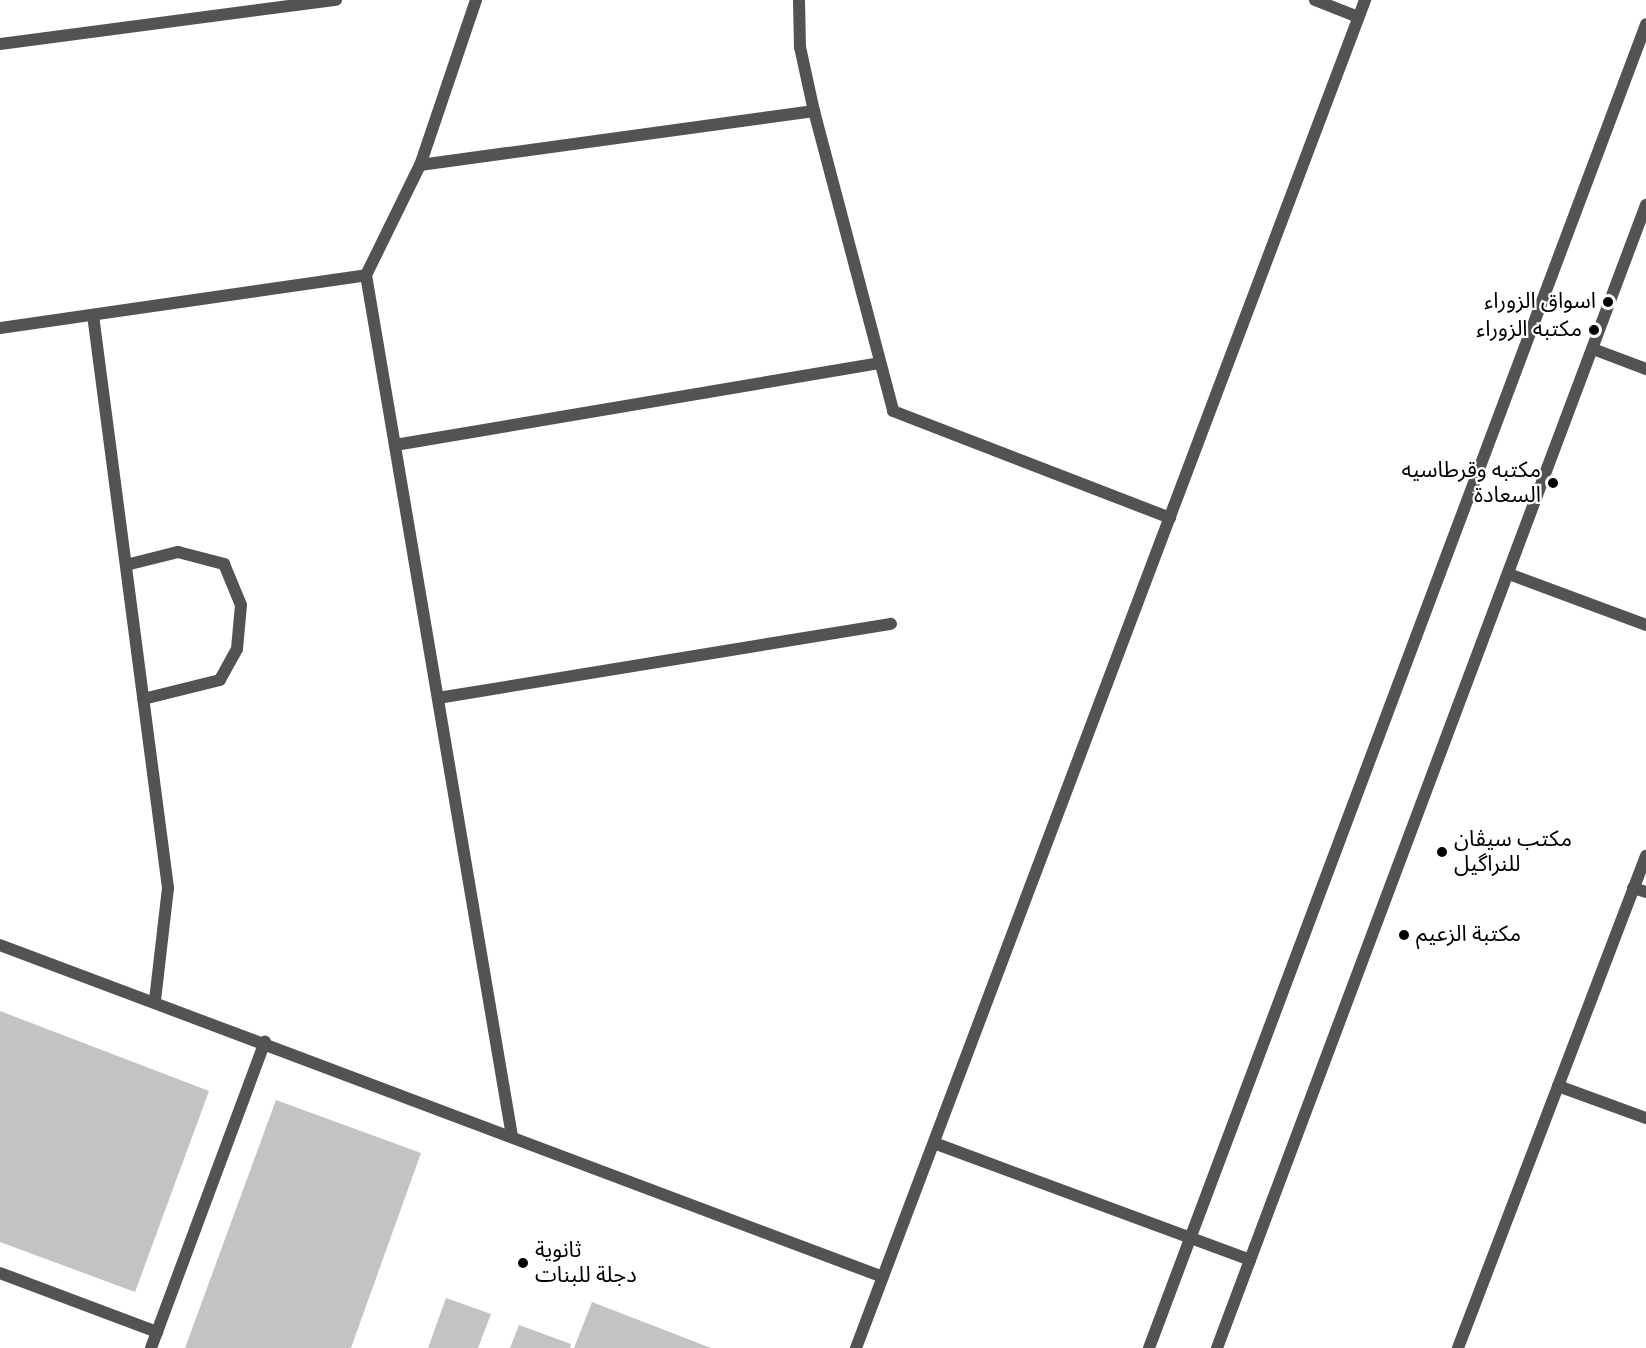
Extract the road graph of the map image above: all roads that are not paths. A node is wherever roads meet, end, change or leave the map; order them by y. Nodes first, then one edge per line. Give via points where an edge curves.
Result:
1 (336, 0) edge
2 (476, 0) edge
3 (799, 0) edge
4 (1315, 0) edge
5 (1365, 0) edge
6 (1358, 17) junction
7 (1646, 24) edge
8 (0, 44) edge
9 (814, 111) junction
10 (420, 165) junction
11 (1646, 205) edge
12 (366, 275) junction
13 (93, 315) junction
14 (0, 328) edge
15 (1593, 349) junction
16 (876, 364) junction
17 (1646, 369) edge
18 (395, 445) junction
19 (1170, 518) junction
20 (126, 565) junction
21 (1509, 574) junction
22 (891, 624) dead end
23 (1646, 625) edge
24 (438, 698) junction
25 (144, 699) junction
26 (1646, 856) edge
27 (1633, 888) junction
28 (1646, 892) edge
29 (0, 945) edge
30 (155, 1000) junction
31 (265, 1041) junction
32 (1558, 1086) junction
33 (1646, 1118) edge
34 (512, 1136) junction
35 (934, 1143) junction
36 (1191, 1237) junction
37 (1250, 1260) junction
38 (0, 1273) edge
39 (883, 1277) junction
40 (157, 1332) junction
41 (151, 1348) edge
42 (856, 1348) edge
43 (1149, 1348) edge
44 (1216, 1348) edge
45 (1458, 1348) edge

1 - 8 street
2 - 10 street
3 - 9 street via 800,47
4 - 6 street
5 - 6 street
6 - 19 street
7 - 36 street
9 - 10 street
9 - 16 street
10 - 12 street
11 - 15 street
12 - 13 street
12 - 18 street
13 - 14 street
13 - 20 street
15 - 17 street
15 - 21 street
16 - 18 street
16 - 19 street via 893,411
18 - 24 street
19 - 35 street
20 - 25 street
20 - 25 street via 178,552 224,564 241,605 237,649 220,680
21 - 23 street
21 - 37 street
22 - 24 street
24 - 34 street
25 - 30 street via 168,888
26 - 27 street
27 - 28 street
27 - 32 street
29 - 30 street
30 - 31 street
31 - 34 street
31 - 40 street
32 - 33 street
32 - 45 street
34 - 39 street
35 - 36 street
35 - 39 street
36 - 37 street
36 - 43 street
37 - 44 street
38 - 40 street
39 - 42 street
40 - 41 street

